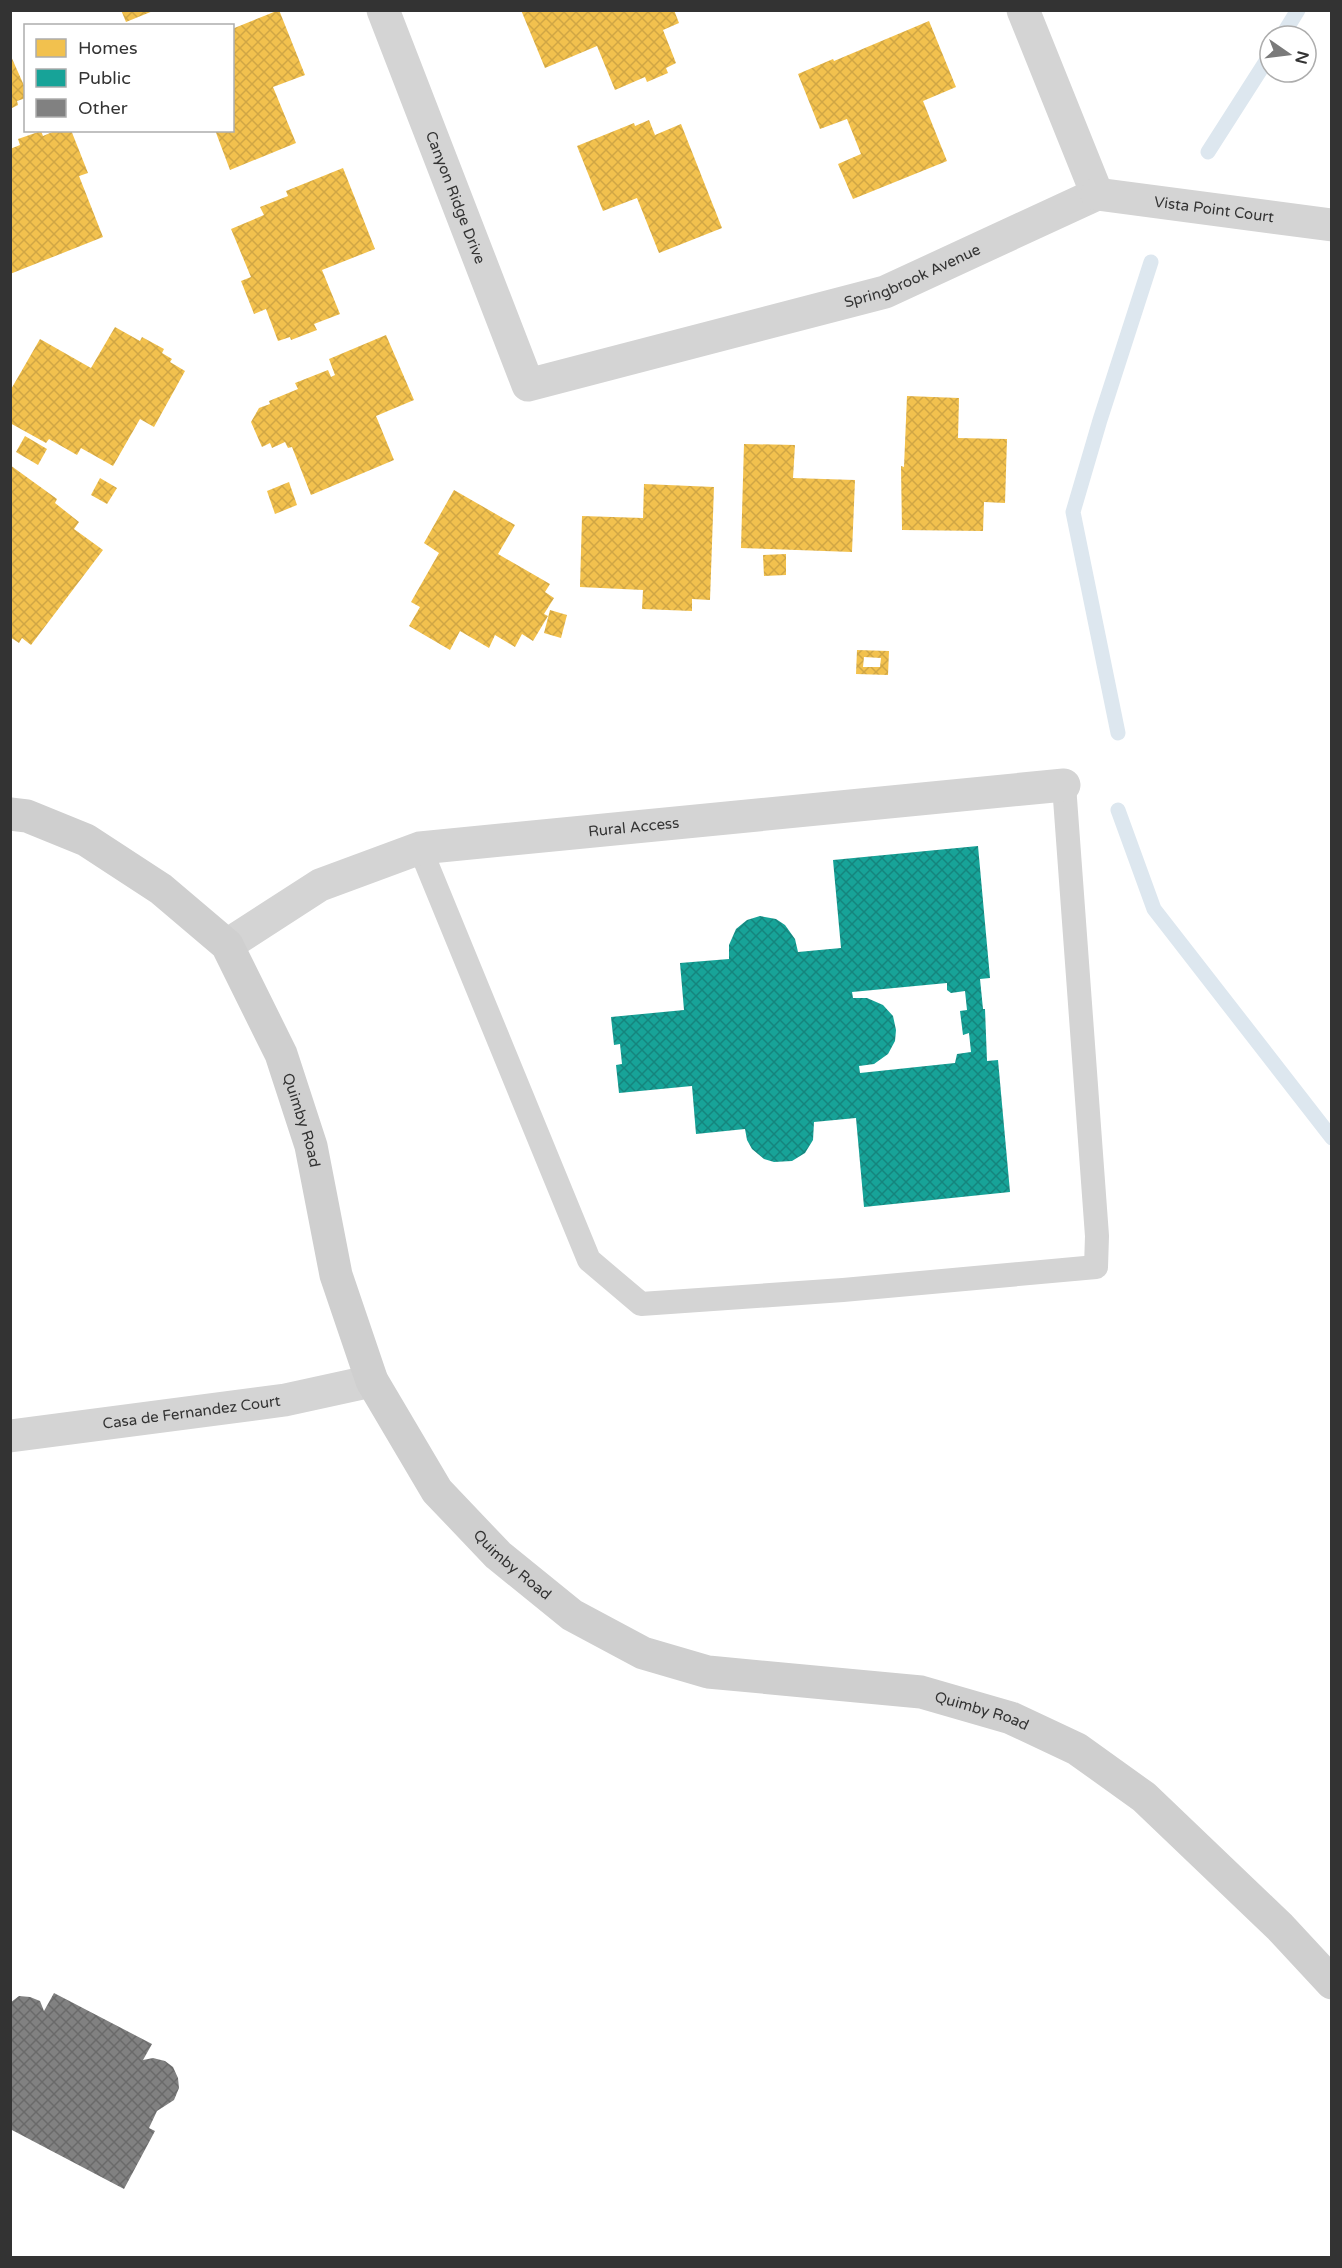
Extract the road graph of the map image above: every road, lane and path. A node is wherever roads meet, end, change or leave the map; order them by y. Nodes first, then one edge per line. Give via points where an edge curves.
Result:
1 (382, 10) edge
2 (1023, 10) edge
3 (1097, 194) junction
4 (1332, 225) edge
5 (528, 385) joint
6 (1064, 785) joint
7 (10, 814) edge
8 (420, 848) junction
9 (227, 945) junction
10 (372, 1380) junction
11 (10, 1436) edge
12 (1332, 1983) edge

1 - 5 street, Canyon Ridge Drive
2 - 3 street
3 - 4 street, Vista Point Court
3 - 5 street, Springbrook Avenue via 885,292
6 - 8 street, Rural Access
6 - 8 lane via 1097,1236 1096,1267 641,1304 589,1260
7 - 9 street, Quimby Road via 27,816 86,840 161,890
8 - 9 street, Rural Access via 320,885
9 - 10 street, Quimby Road via 281,1054 311,1146 336,1275
10 - 11 street, Casa de Fernandez Court via 285,1400
10 - 12 street, Quimby Road via 437,1491 498,1555 572,1616 643,1653 708,1672 921,1692 1011,1718 1077,1749 1144,1797 1280,1927

